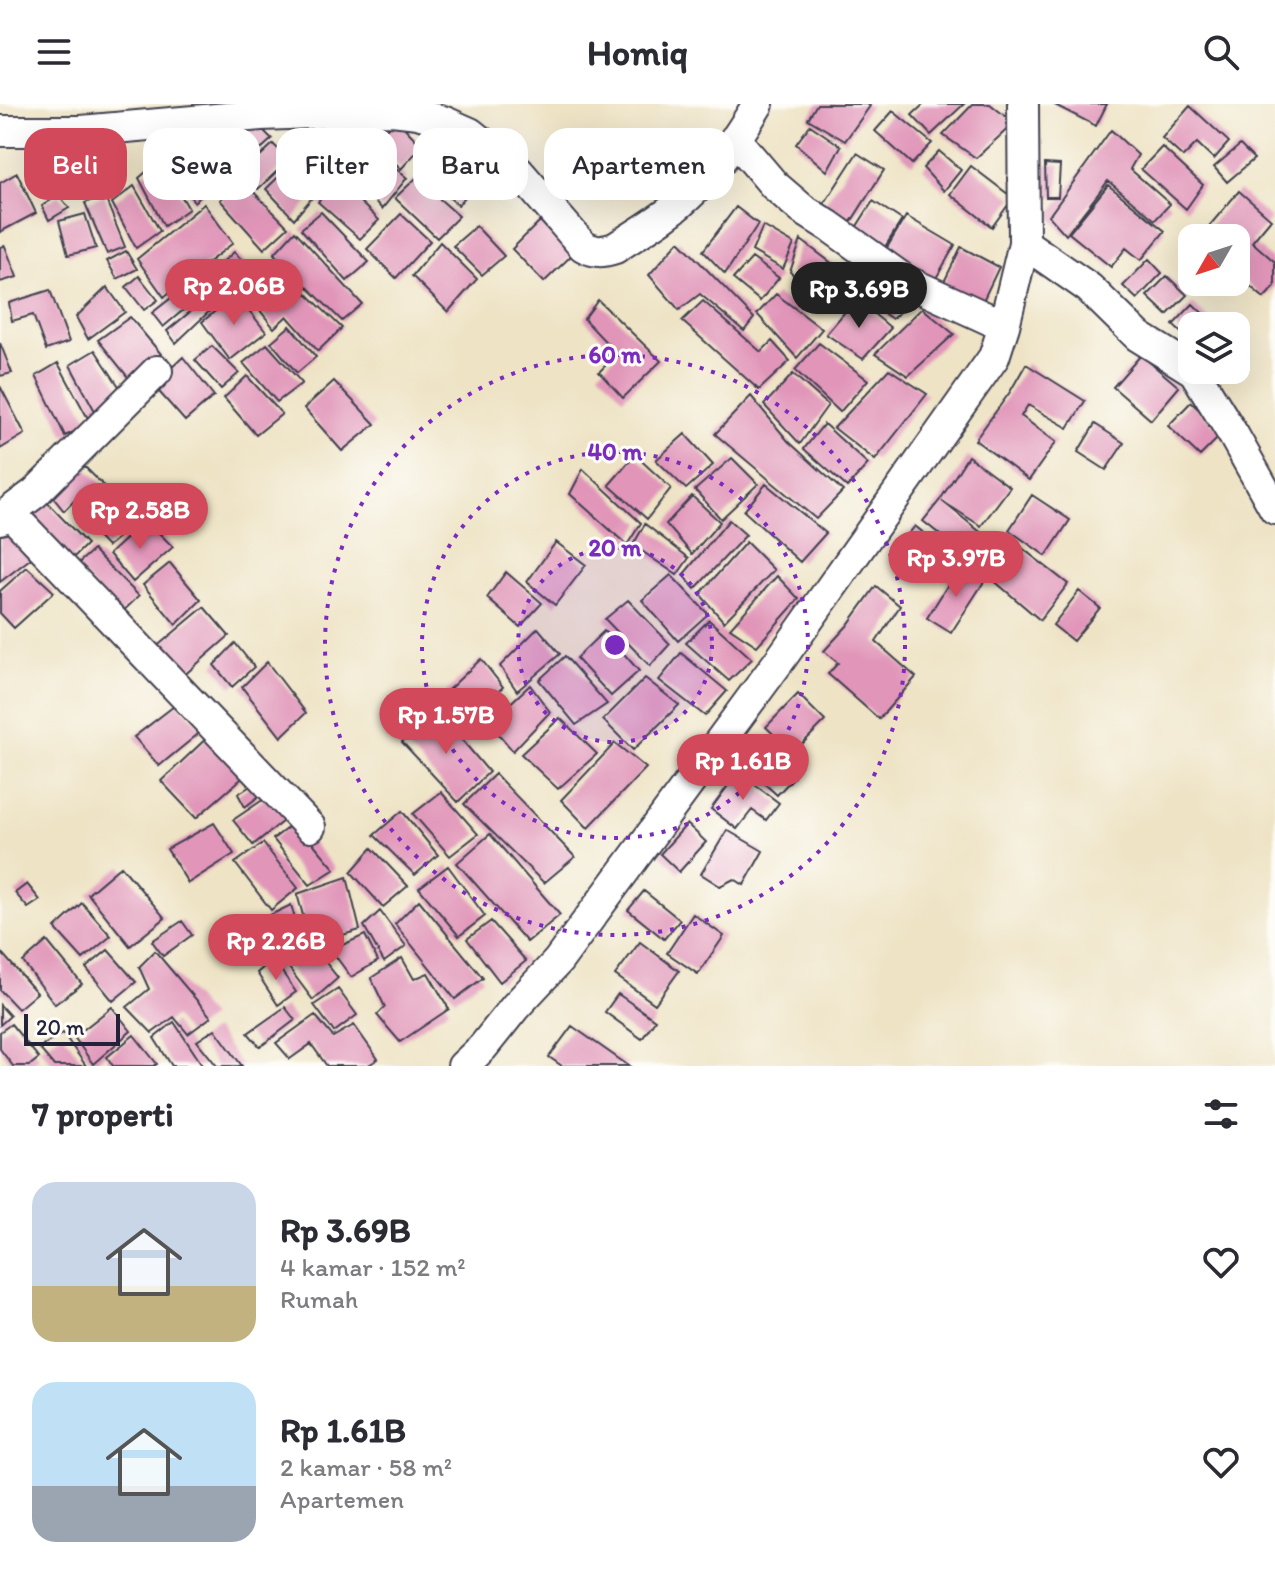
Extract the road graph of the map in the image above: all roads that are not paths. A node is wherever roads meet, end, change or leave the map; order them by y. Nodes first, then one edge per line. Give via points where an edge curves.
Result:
1 (758, 104) edge
2 (1023, 104) edge
3 (0, 131) edge
4 (735, 139) junction
5 (1024, 243) junction
6 (1004, 326) junction
7 (157, 371) dead end
8 (1275, 509) edge
9 (5, 515) edge
10 (310, 827) dead end
11 (463, 1066) edge

1 - 4 street
2 - 5 street
3 - 4 street via 81,131 261,115 418,113 470,133 519,172 593,252 615,248 685,199
4 - 6 street via 802,209 906,281
5 - 6 street
5 - 8 street via 1089,288 1138,336 1194,371
6 - 11 street via 994,357 782,657 558,961
7 - 9 street via 35,493
9 - 10 street

